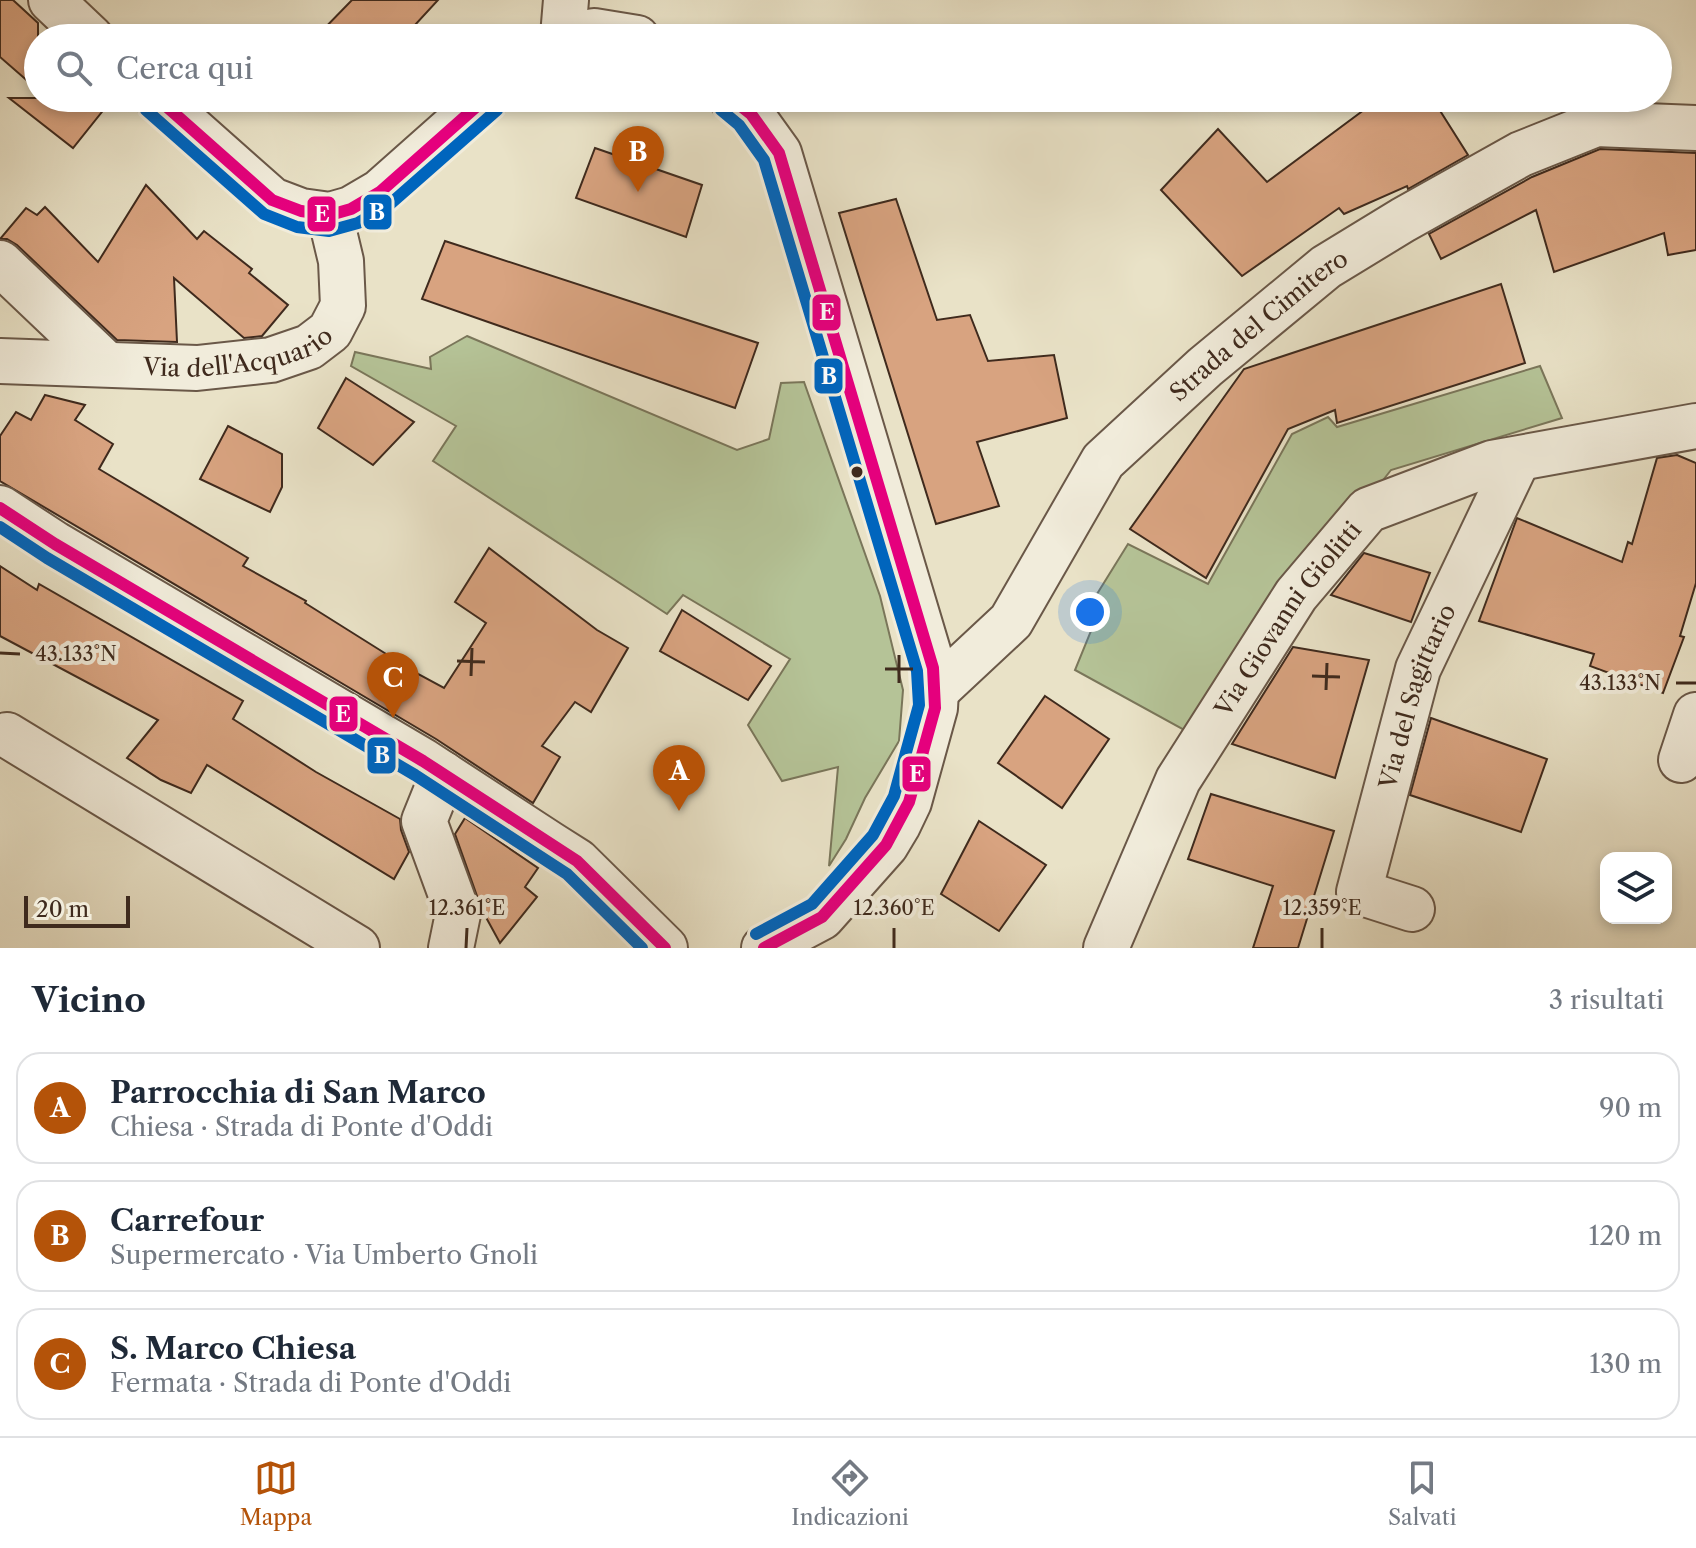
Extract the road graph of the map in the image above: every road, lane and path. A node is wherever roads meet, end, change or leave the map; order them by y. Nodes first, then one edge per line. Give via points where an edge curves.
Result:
1 (51, 0) edge
2 (76, 24) edge
3 (173, 112) edge
4 (470, 112) edge
5 (748, 112) edge
6 (1696, 128) edge
7 (330, 215) junction
8 (0, 263) edge
9 (0, 361) edge
10 (106, 364) junction
11 (1696, 426) edge
12 (1518, 459) junction
13 (0, 508) edge
14 (936, 691) junction
15 (1696, 715) edge
16 (7, 735) dead end
17 (1681, 760) dead end
18 (443, 774) junction
19 (1412, 909) dead end
20 (357, 948) edge
21 (451, 948) edge
22 (665, 948) edge
23 (764, 948) edge
24 (1106, 948) edge

1 - 2 street
3 - 7 street via 272,200
4 - 7 street via 380,192
5 - 14 street via 779,153
6 - 14 street, Strada del Cimitero via 1596,124 1521,154 1326,267 1103,461 1011,621
7 - 10 street, Via dell'Acquario via 341,261 343,306 330,331 309,347 271,360 197,368
8 - 10 street
9 - 10 street, Via dell'Acquario
11 - 12 street, Via Giovanni Giolitti
12 - 19 street, Via del Sagittario via 1418,669 1359,892
12 - 24 street, Via Giovanni Giolitti via 1492,463 1368,510 1296,595 1178,780
13 - 18 street
14 - 23 street via 909,802 886,845 822,917
15 - 17 street
16 - 20 street
18 - 21 street via 424,821 458,914
18 - 22 street via 577,861

